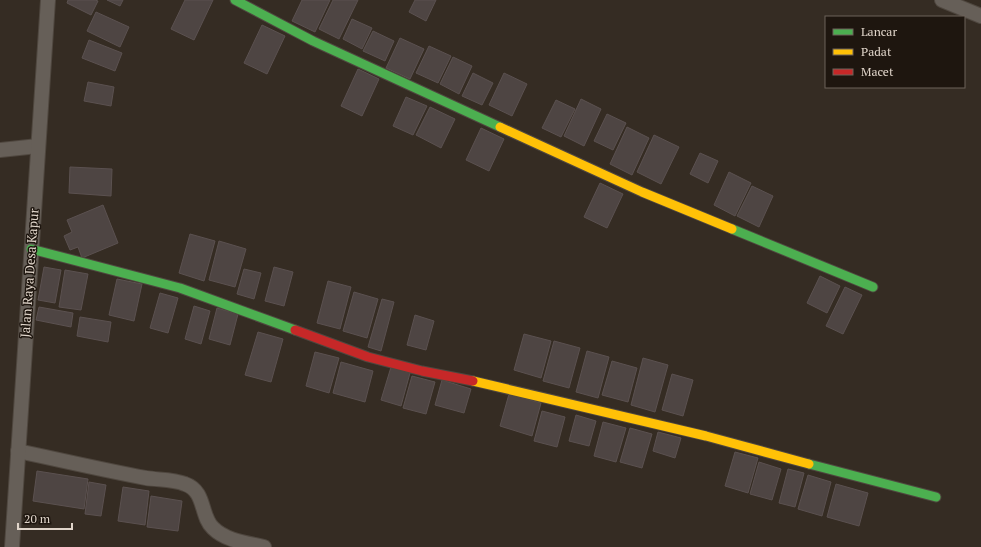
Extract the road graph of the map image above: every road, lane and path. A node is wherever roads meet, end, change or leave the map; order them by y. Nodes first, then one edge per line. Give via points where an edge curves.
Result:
1 (48, 0) edge
2 (235, 0) edge
3 (942, 0) edge
4 (981, 16) edge
5 (38, 146) junction
6 (0, 150) edge
7 (31, 250) junction
8 (872, 288) dead end
9 (18, 452) junction
10 (936, 497) dead end
11 (12, 547) edge
12 (264, 547) edge

1 - 5 street, Jalan Raya Desa Kapur
2 - 8 street via 313,41 642,192
3 - 4 street
5 - 6 street
5 - 7 street, Jalan Raya Desa Kapur
7 - 9 street, Jalan Raya Desa Kapur
7 - 10 street via 180,288 368,357 699,434
9 - 11 street, Jalan Raya Desa Kapur
9 - 12 street via 185,484 202,499 206,517 214,529 236,541

